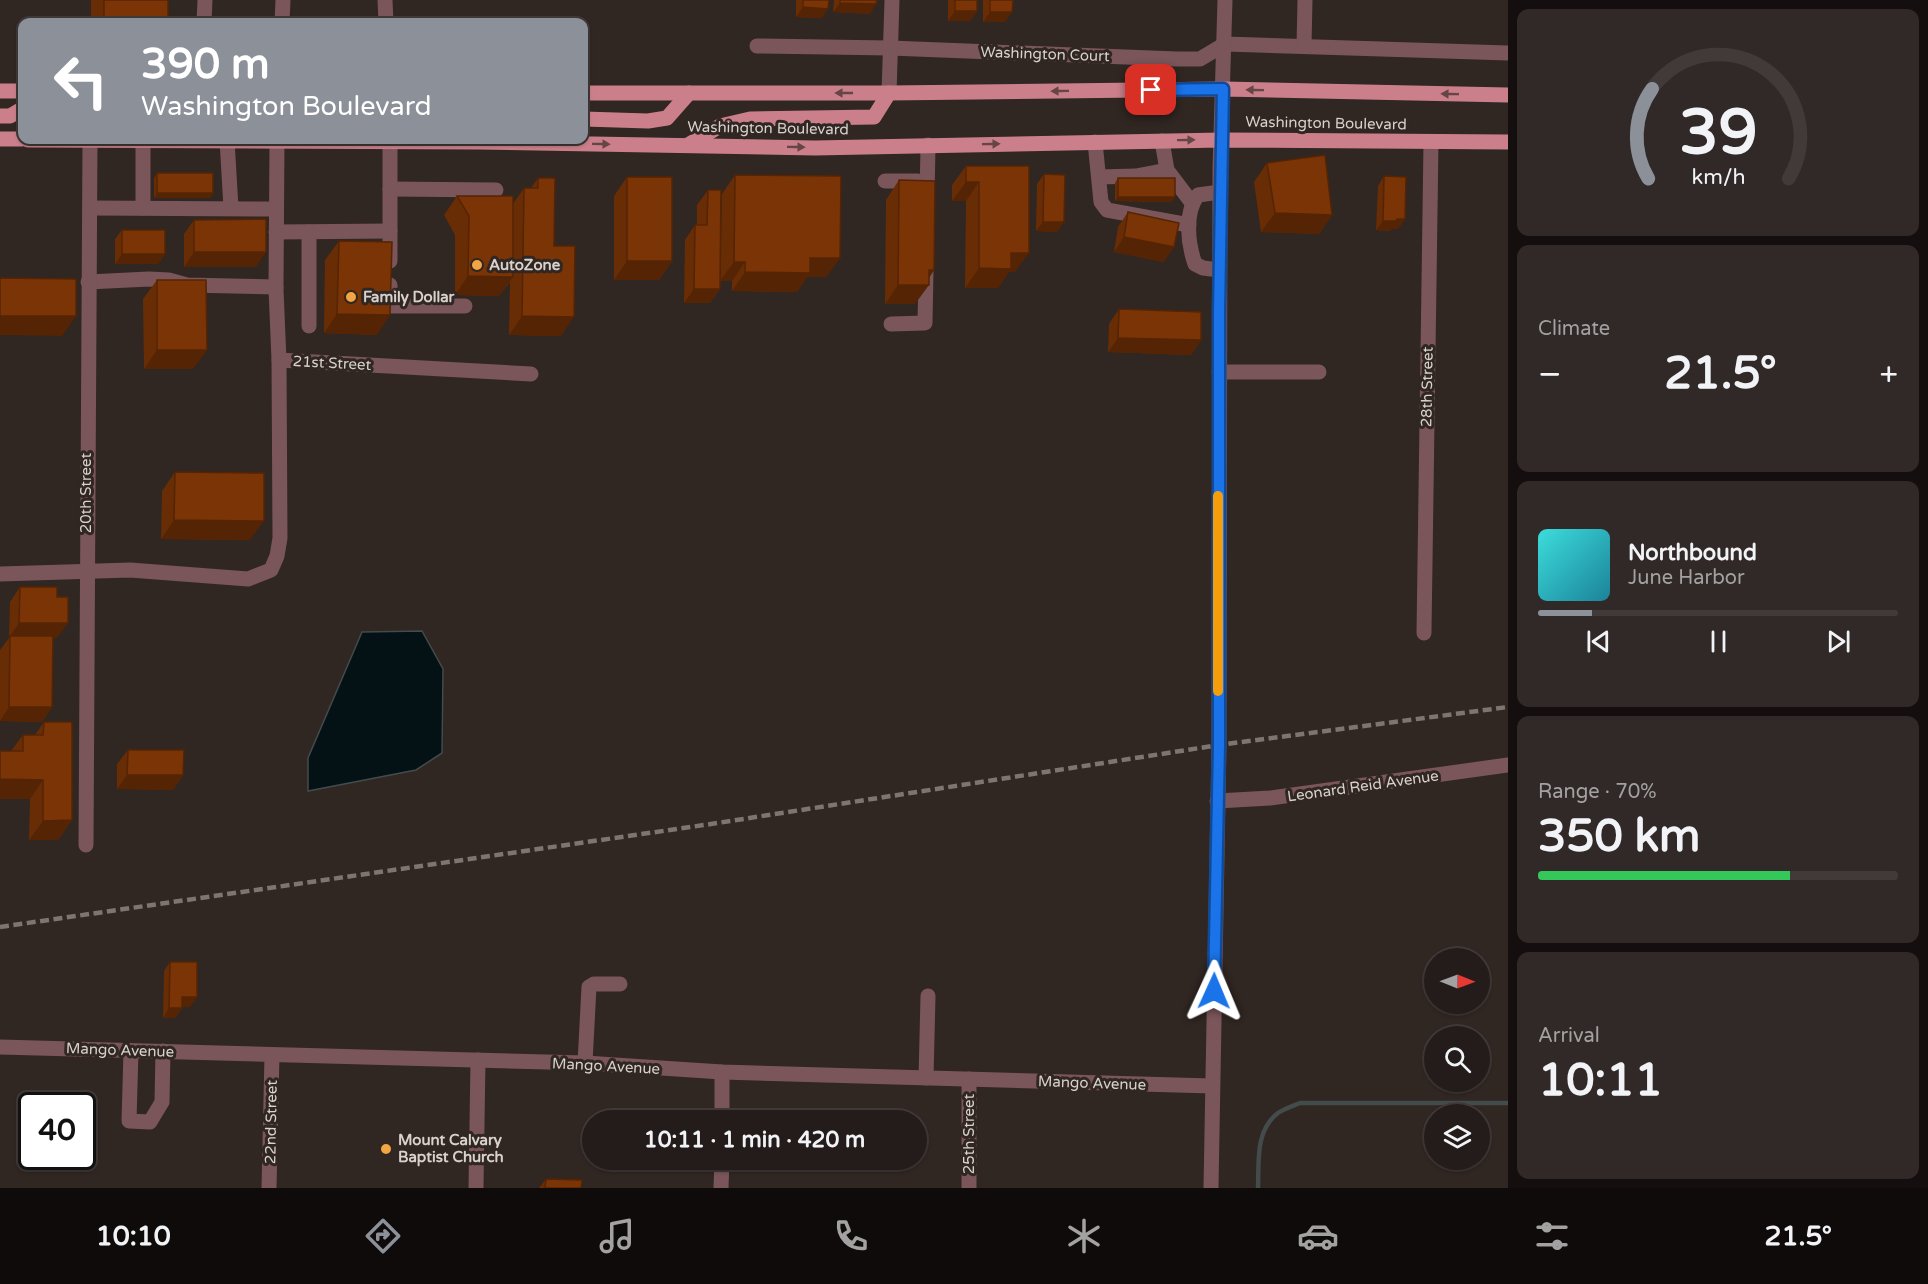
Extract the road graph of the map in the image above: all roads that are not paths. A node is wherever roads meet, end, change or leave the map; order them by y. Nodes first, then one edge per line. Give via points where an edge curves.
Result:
1 (205, 0) edge
2 (283, 0) edge
3 (385, 0) edge
4 (892, 0) edge
5 (1225, 0) edge
6 (1305, 0) edge
7 (204, 18) edge
8 (282, 18) edge
9 (386, 18) edge
10 (1225, 44) junction
11 (757, 46) dead end
12 (1304, 46) junction
13 (890, 48) junction
14 (1508, 53) edge
15 (1223, 89) junction
16 (0, 91) edge
17 (18, 91) edge
18 (588, 93) edge
19 (689, 93) junction
20 (889, 93) junction
21 (1508, 95) edge
22 (18, 111) edge
23 (0, 116) edge
24 (588, 119) edge
25 (0, 139) edge
26 (18, 140) edge
27 (1221, 140) junction
28 (1162, 141) junction
29 (1095, 142) junction
30 (1431, 142) junction
31 (1508, 142) edge
32 (90, 144) edge
33 (143, 144) edge
34 (227, 144) edge
35 (278, 144) edge
36 (390, 144) edge
37 (588, 144) edge
38 (928, 145) junction
39 (688, 146) junction
40 (1167, 170) junction
41 (1099, 177) junction
42 (885, 181) dead end
43 (927, 181) junction
44 (390, 189) junction
45 (496, 190) dead end
46 (1220, 192) junction
47 (1192, 203) junction
48 (90, 208) junction
49 (143, 208) junction
50 (231, 208) junction
51 (276, 209) junction
52 (927, 217) edge
53 (1189, 225) junction
54 (390, 231) junction
55 (276, 232) junction
56 (309, 232) junction
57 (926, 252) edge
58 (1220, 270) junction
59 (88, 282) junction
60 (276, 287) junction
61 (465, 306) dead end
62 (891, 324) dead end
63 (309, 326) dead end
64 (279, 360) junction
65 (1219, 372) junction
66 (1319, 372) dead end
67 (531, 374) dead end
68 (86, 573) junction
69 (0, 574) edge
70 (1424, 633) dead end
71 (1508, 765) edge
72 (1217, 801) junction
73 (86, 845) dead end
74 (620, 984) dead end
75 (928, 996) dead end
76 (0, 1047) edge
77 (131, 1051) junction
78 (163, 1051) junction
79 (272, 1055) junction
80 (478, 1060) junction
81 (585, 1064) junction
82 (722, 1072) junction
83 (926, 1078) junction
84 (969, 1079) junction
85 (1212, 1086) junction
86 (722, 1110) edge
87 (722, 1170) edge
88 (269, 1188) edge
89 (476, 1188) edge
90 (722, 1188) edge
91 (969, 1188) edge
92 (1211, 1188) edge

1 - 7 street
2 - 8 street
3 - 9 street
4 - 13 street
5 - 10 street
6 - 12 street
10 - 12 street
10 - 13 street, Washington Court via 1200,59
10 - 15 street
11 - 13 street, Washington Court
12 - 14 street
13 - 20 street
15 -> 20 main road
21 -> 15 main road
15 - 27 street
16 - 17 main road
18 - 19 main road
20 -> 19 main road
19 - 24 main road via 667,118
20 - 39 main road via 874,117 750,119 720,126
22 - 23 main road
25 - 26 main road
28 -> 27 main road, Washington Boulevard
27 - 30 main road, Washington Boulevard
27 - 46 street
28 - 29 main road, Washington Boulevard
28 - 40 street
38 -> 29 main road, Washington Boulevard
29 - 41 street
30 - 31 main road, Washington Boulevard
30 - 70 street, 28th Street
32 - 48 street, 20th Street
33 - 49 street
34 - 50 street
35 - 51 street, 21st Street
36 - 44 street
37 -> 39 main road, Washington Boulevard
39 -> 38 main road, Washington Boulevard
38 - 43 street
40 - 41 street
40 - 47 street
41 - 53 street via 1101,202 1107,210
42 - 43 street
43 - 52 street
44 - 45 street
44 - 54 street
46 - 47 street via 1198,195
46 - 58 street
47 - 53 street
48 - 49 street
48 - 59 street, 20th Street
49 - 50 street
50 - 51 street
51 - 55 street, 21st Street
53 - 58 street via 1195,264
54 - 56 street
54 - 61 street via 390,306
55 - 56 street
55 - 60 street, 21st Street
56 - 63 street
57 - 62 street via 925,323
58 - 65 street
59 - 60 street via 149,279 187,285
59 - 68 street, 20th Street
60 - 64 street, 21st Street
64 - 67 street, 21st Street
64 - 68 street via 280,537 271,570 249,579 130,570
65 - 66 street
65 - 72 street
68 - 69 street
68 - 73 street, 20th Street
71 - 72 street, Leonard Reid Avenue via 1270,798
72 - 85 street
74 - 81 street via 589,987
75 - 83 street
76 - 77 street, Mango Avenue
77 - 78 street, Mango Avenue
77 - 78 street via 129,1121 150,1122 162,1102
78 - 79 street, Mango Avenue
79 - 80 street, Mango Avenue
79 - 88 street, 22nd Street
80 - 81 street, Mango Avenue
80 - 89 street
81 - 82 street, Mango Avenue
82 - 83 street, Mango Avenue
82 - 86 street
83 - 84 street, Mango Avenue
84 - 85 street, Mango Avenue
84 - 91 street, 25th Street
85 - 92 street
87 - 90 street

